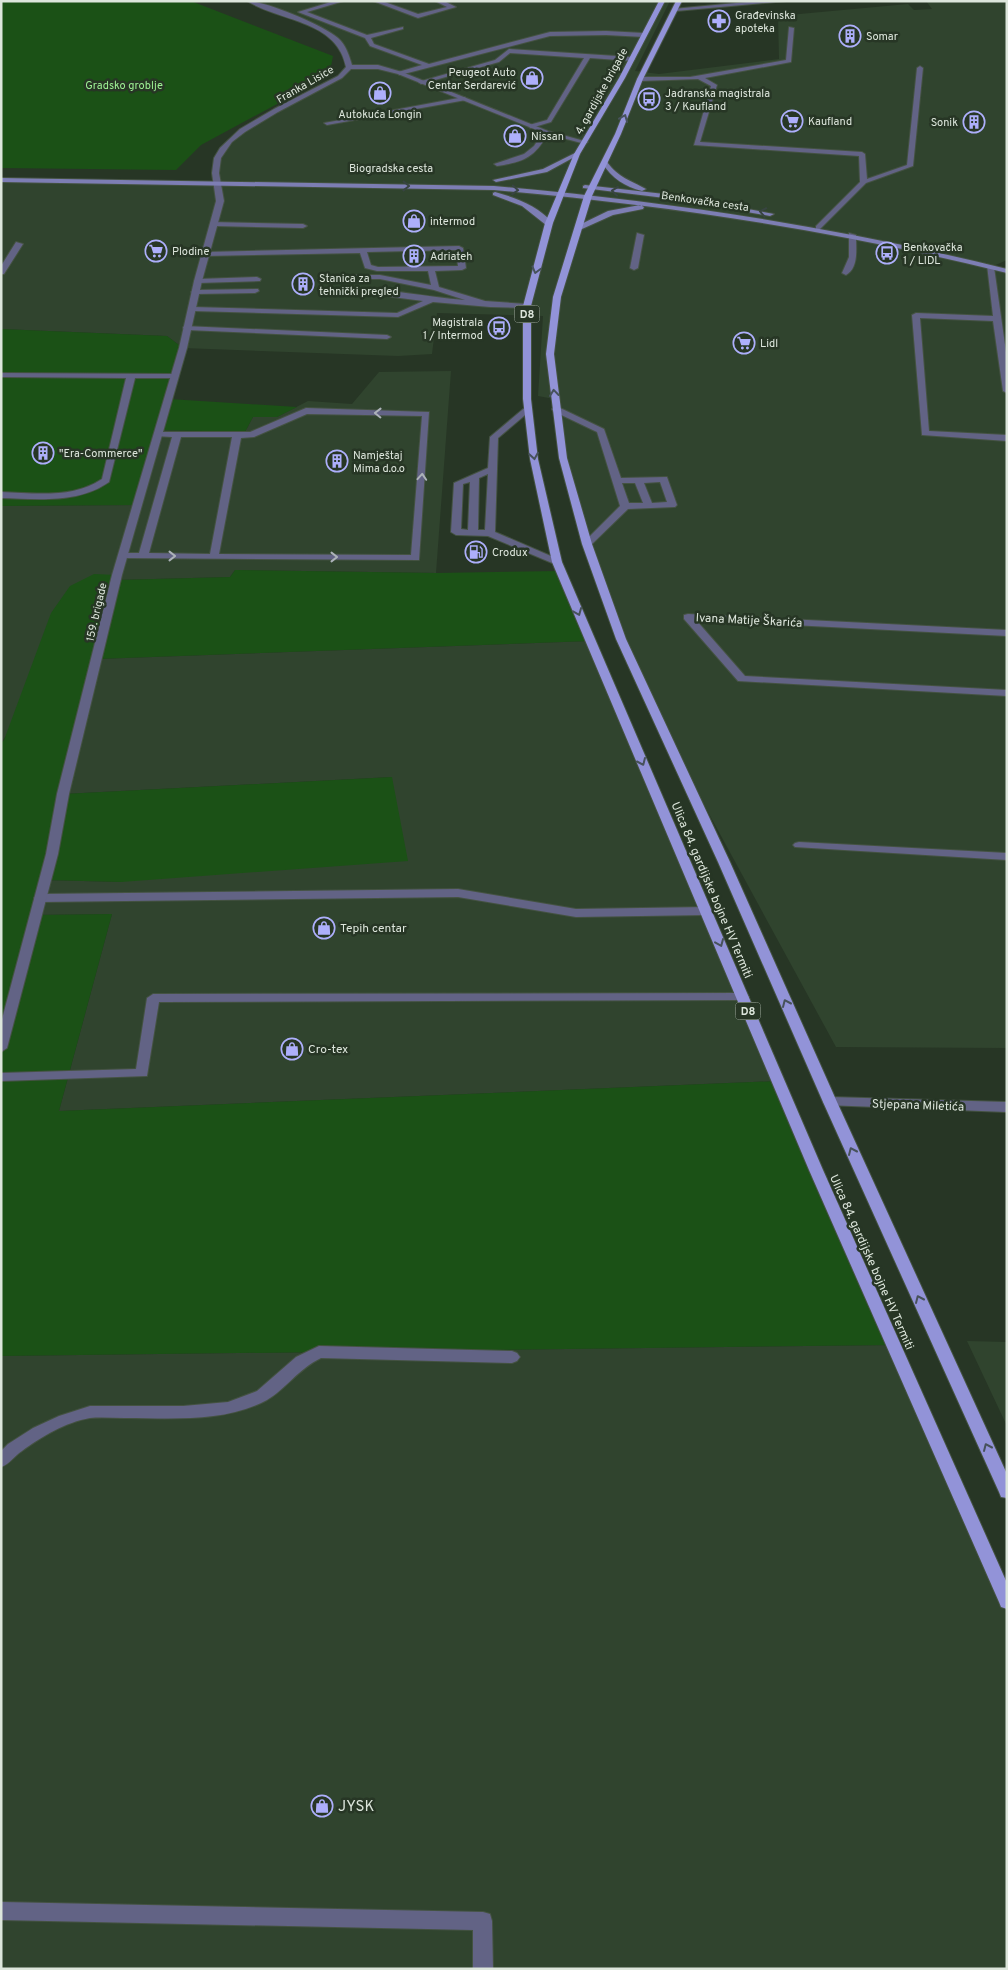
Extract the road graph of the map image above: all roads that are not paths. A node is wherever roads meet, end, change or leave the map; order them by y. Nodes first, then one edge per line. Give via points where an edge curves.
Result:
1 (250, 1) edge
2 (342, 1) edge
3 (376, 1) edge
4 (438, 1) edge
5 (662, 1) edge
6 (680, 1) edge
7 (690, 1) edge
8 (784, 1) edge
9 (687, 8) junction
10 (676, 9) junction
11 (301, 12) junction
12 (287, 15) junction
13 (401, 28) dead end
14 (791, 28) dead end
15 (644, 35) junction
16 (367, 36) junction
17 (588, 56) junction
18 (632, 59) junction
19 (430, 66) junction
20 (349, 67) junction
21 (920, 68) dead end
22 (400, 73) junction
23 (700, 78) junction
24 (640, 79) junction
25 (421, 82) junction
26 (464, 100) junction
27 (327, 123) dead end
28 (531, 126) junction
29 (546, 132) junction
30 (585, 142) junction
31 (577, 154) junction
32 (605, 162) junction
33 (497, 164) dead end
34 (1, 180) edge
35 (496, 180) junction
36 (864, 182) junction
37 (218, 183) junction
38 (537, 183) dead end
39 (561, 185) junction
40 (468, 187) junction
41 (592, 188) junction
42 (561, 193) junction
43 (588, 196) junction
44 (673, 197) junction
45 (655, 205) junction
46 (549, 223) junction
47 (214, 224) junction
48 (303, 226) dead end
49 (579, 227) junction
50 (819, 228) junction
51 (852, 235) junction
52 (640, 236) dead end
53 (19, 244) dead end
54 (363, 250) junction
55 (205, 254) junction
56 (990, 267) junction
57 (634, 268) dead end
58 (431, 269) junction
59 (1007, 271) edge
60 (1, 272) edge
61 (846, 273) dead end
62 (350, 277) dead end
63 (256, 279) dead end
64 (198, 281) junction
65 (436, 288) junction
66 (350, 289) dead end
67 (255, 291) dead end
68 (195, 292) junction
69 (432, 300) junction
70 (490, 305) junction
71 (527, 306) junction
72 (193, 309) junction
73 (997, 319) junction
74 (187, 328) junction
75 (387, 337) dead end
76 (1, 375) edge
77 (131, 376) junction
78 (174, 376) junction
79 (1007, 391) edge
80 (528, 408) junction
81 (556, 410) junction
82 (158, 434) junction
83 (177, 434) junction
84 (237, 435) junction
85 (1007, 438) edge
86 (493, 469) junction
87 (475, 476) junction
88 (638, 480) junction
89 (617, 481) junction
90 (1, 495) edge
91 (648, 505) junction
92 (625, 506) junction
93 (473, 533) junction
94 (490, 533) junction
95 (587, 544) junction
96 (123, 556) junction
97 (143, 556) junction
98 (214, 556) junction
99 (557, 562) junction
100 (1007, 633) edge
101 (1007, 693) edge
102 (798, 845) dead end
103 (1007, 857) edge
104 (40, 898) junction
105 (707, 911) junction
106 (742, 997) junction
107 (1, 1048) edge
108 (1, 1077) edge
109 (830, 1102) junction
110 (1007, 1107) edge
111 (512, 1357) dead end
112 (1, 1461) edge
113 (1007, 1492) edge
114 (1007, 1602) edge
115 (1, 1911) edge
116 (483, 1969) edge

1 - 12 street, Franka Lisice
2 - 11 street
3 - 4 street via 418,16 453,6
5 - 15 main road, 4. gardijske brigade / D8
6 - 10 main road, D8
7 - 9 street
8 - 9 street
9 - 10 street
10 - 24 main road, D8
11 - 12 street
11 - 16 street
12 - 20 street, Franka Lisice via 334,38 346,53
13 - 16 street
14 - 23 street via 789,61
15 - 18 main road, 4. gardijske brigade / D8
15 - 19 street via 606,32 550,34
16 - 19 street via 372,45
17 - 18 street
17 - 25 street via 509,51 497,61
17 - 28 street via 549,121
18 - 30 main road, 4. gardijske brigade / D8
19 - 22 street
20 - 22 street via 378,67
20 - 37 street, Franka Lisice via 340,77 243,130 222,148 214,173
21 - 36 street via 910,166
22 - 25 street
23 - 24 street
23 - 36 street via 714,85 696,144 862,154
32 -> 24 main road, D8
25 - 26 street
26 - 27 street
26 - 28 street
28 - 29 street
29 - 30 street
29 - 33 street via 538,149 521,161
30 - 31 main road, 4. gardijske brigade / D8
31 - 35 main road via 545,171
31 - 39 main road, 4. gardijske brigade / D8
32 - 41 main road, D8
32 - 44 main road via 632,187
34 - 37 main road, Biogradska cesta
35 - 37 main road, Biogradska cesta via 346,179
35 - 38 main road, Biogradska cesta
36 - 50 street
37 -> 40 main road, Biogradska cesta
37 - 47 street, 159. brigade via 220,201
39 - 41 main road, Benkovačka cesta
39 - 42 main road, 4. gardijske brigade / D8
40 -> 42 main road, Biogradska cesta
40 - 46 main road via 525,203
41 - 43 main road, D8
44 -> 41 main road, Benkovačka cesta
42 - 43 main road, Benkovačka cesta
42 - 46 main road, Ulica 84. gardijske bojne HV Termiti / D8
43 - 45 main road, Benkovačka cesta
43 - 49 main road, Ulica 84. gardijske bojne HV Termiti / D8
50 -> 44 main road, Benkovačka cesta via 765,212
45 - 49 main road via 611,213
45 - 50 main road, Benkovačka cesta
46 -> 71 main road, Ulica 84. gardijske bojne HV Termiti / D8
47 - 48 street
47 - 55 street, 159. brigade
81 -> 49 main road, Ulica 84. gardijske bojne HV Termiti / D8 via 550,354 553,316
50 - 51 main road, Benkovačka cesta
51 - 56 main road, Benkovačka cesta
51 - 61 street via 853,257
52 - 57 street
53 - 60 street
54 - 55 street
54 - 58 street via 368,266 377,269
54 - 58 street via 459,248 462,268
55 - 64 street, 159. brigade
56 - 59 main road, Benkovačka cesta
56 - 73 street
58 - 65 street
62 - 65 street via 380,277
63 - 64 street
64 - 68 street, 159. brigade
65 - 70 street
66 - 69 street
67 - 68 street
68 - 72 street, 159. brigade
69 - 70 street
69 - 72 street via 398,314
70 - 71 street
71 - 80 main road, Ulica 84. gardijske bojne HV Termiti / D8
72 - 74 street, 159. brigade
73 - 79 street
73 - 85 street via 916,315 925,433
74 - 75 street
74 - 78 street, 159. brigade
76 - 77 street
77 - 78 street
77 - 90 street via 106,480 83,493
78 - 82 street, 159. brigade
80 - 86 street via 494,437
80 -> 99 main road, Ulica 84. gardijske bojne HV Termiti / D8 via 534,459
81 - 89 street via 601,431
81 - 95 main road, Ulica 84. gardijske bojne HV Termiti / D8 via 563,458
82 - 83 street
82 - 96 street, 159. brigade
83 - 84 street
83 - 97 street
84 - 98 street
98 -> 84 street via 416,558 426,414 306,411 251,435
86 - 87 street
86 - 94 street
87 - 93 street
87 - 93 street via 459,483 456,532
88 - 89 street
88 - 91 street
88 - 91 street via 664,479 672,505
89 - 92 street
91 - 92 street
92 - 95 street
93 - 94 street
94 - 99 street
109 -> 95 main road, Ulica 84. gardijske bojne HV Termiti / D8 via 621,638
96 - 97 street
96 - 104 street, 159. brigade
97 -> 98 street
99 -> 105 main road, Ulica 84. gardijske bojne HV Termiti / D8
100 - 101 street, Ivana Matije Škarića via 688,617 742,679
102 - 103 street
104 - 105 street via 458,894 576,913
104 - 107 street, 159. brigade
105 -> 106 main road, Ulica 84. gardijske bojne HV Termiti / D8
106 - 108 street via 153,998 142,1072
106 - 114 main road, Ulica 84. gardijske bojne HV Termiti / D8
109 - 110 street, Stjepana Miletića
113 -> 109 main road, Ulica 84. gardijske bojne HV Termiti / D8
111 - 112 street via 319,1352 301,1361 262,1395 229,1408 184,1412 90,1412 39,1432
115 - 116 street via 483,1921

